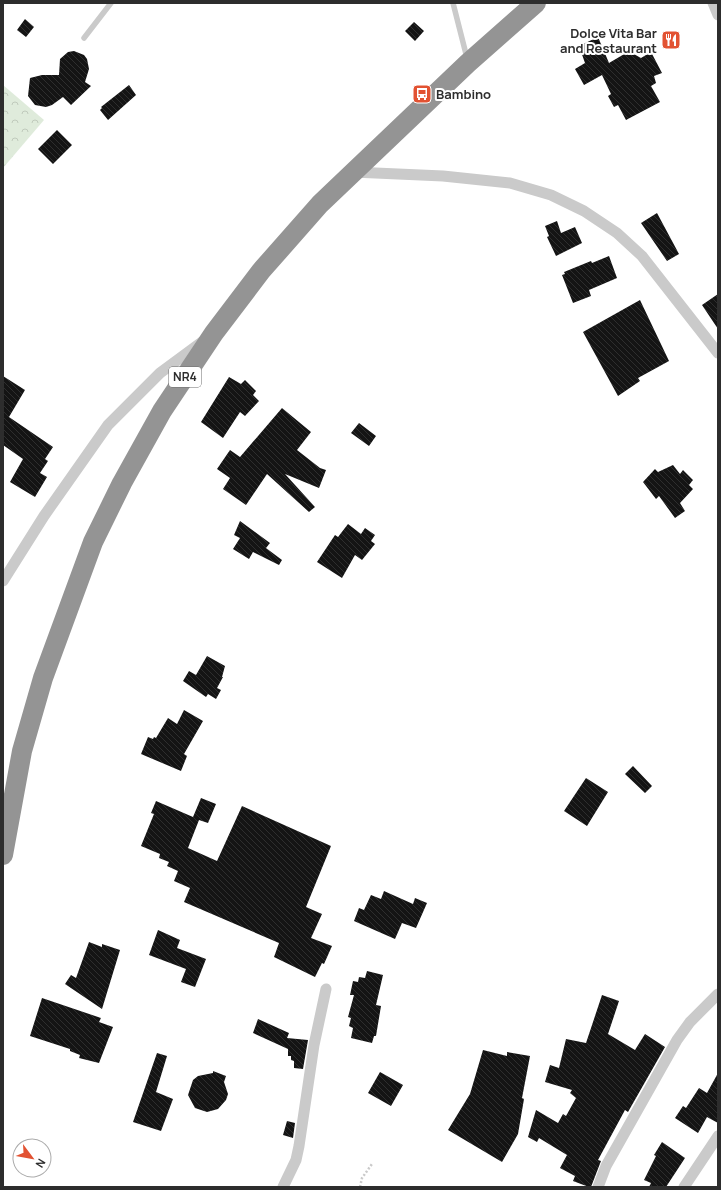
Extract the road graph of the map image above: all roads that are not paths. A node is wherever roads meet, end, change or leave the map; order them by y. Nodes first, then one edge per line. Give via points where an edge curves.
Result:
1 (111, 3) edge
2 (453, 3) edge
3 (536, 3) edge
4 (713, 3) edge
5 (718, 15) edge
6 (84, 38) dead end
7 (468, 63) junction
8 (352, 172) junction
9 (214, 333) junction
10 (718, 353) edge
11 (3, 581) edge
12 (3, 855) edge
13 (326, 989) dead end
14 (718, 994) edge
15 (718, 1136) edge
16 (283, 1187) edge
17 (598, 1187) edge
18 (684, 1187) edge

1 - 6 lane
2 - 7 lane
3 - 7 highway, NR4
4 - 5 street
7 - 8 highway, NR4
8 - 9 highway, NR4 via 261,271
8 - 10 street via 443,176 510,183 551,195 617,232 642,256
9 - 11 street via 160,373 108,424 44,516
9 - 12 highway, NR4 via 162,411 93,542 43,678 22,751
13 - 16 street via 314,1045 300,1146
14 - 17 street via 690,1022 677,1040 606,1166
15 - 18 street

